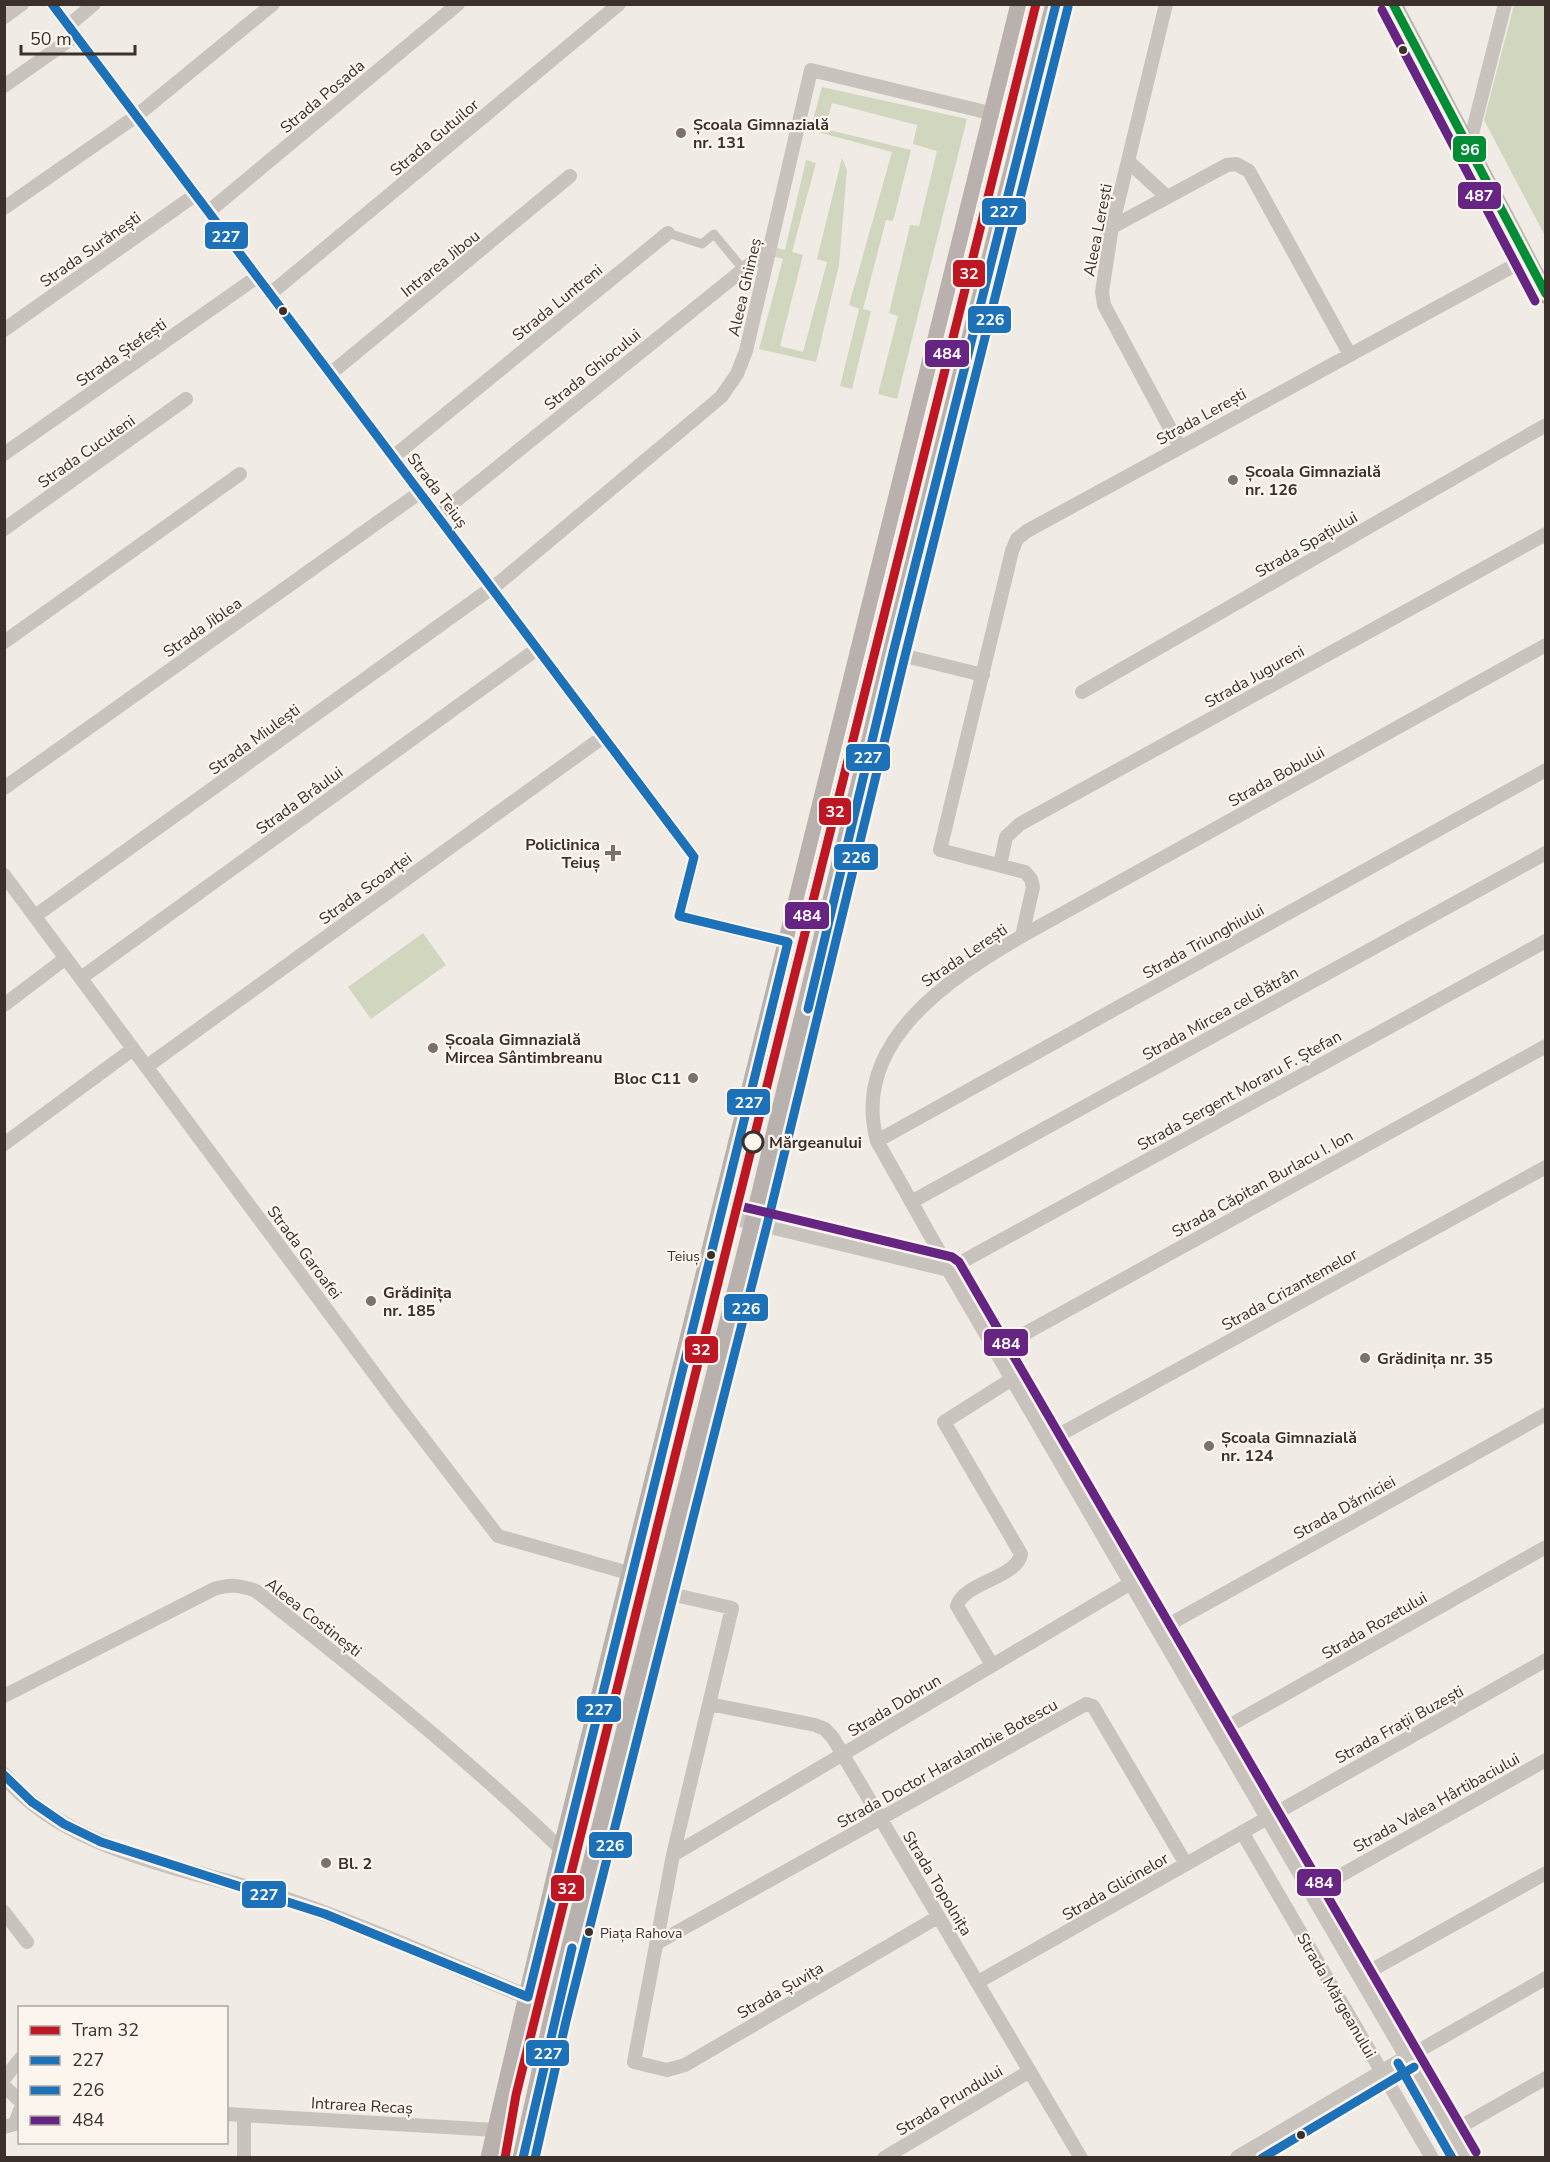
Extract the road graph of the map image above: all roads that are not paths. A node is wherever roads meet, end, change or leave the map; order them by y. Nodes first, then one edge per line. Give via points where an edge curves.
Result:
1 (22, 4) edge
2 (52, 4) edge
3 (94, 4) edge
4 (273, 4) edge
5 (458, 4) edge
6 (619, 4) edge
7 (1021, 4) edge
8 (1056, 4) edge
9 (1166, 4) edge
10 (1394, 4) edge
11 (1505, 4) edge
12 (4, 17) edge
13 (71, 31) junction
14 (4, 86) edge
15 (994, 114) junction
16 (135, 117) junction
17 (1469, 146) junction
18 (1128, 161) junction
19 (570, 176) dead end
20 (195, 195) junction
21 (1167, 197) junction
22 (4, 208) edge
23 (208, 212) junction
24 (1112, 227) junction
25 (668, 233) joint
26 (770, 248) junction
27 (1526, 259) junction
28 (743, 269) junction
29 (257, 277) junction
30 (270, 294) junction
31 (1545, 295) edge
32 (4, 330) edge
33 (1349, 353) junction
34 (330, 374) junction
35 (186, 399) dead end
36 (1545, 425) edge
37 (1180, 447) junction
38 (4, 454) edge
39 (393, 458) junction
40 (240, 474) dead end
41 (419, 493) junction
42 (437, 516) junction
43 (4, 529) edge
44 (1545, 534) edge
45 (491, 589) junction
46 (4, 642) edge
47 (1545, 645) edge
48 (537, 649) junction
49 (894, 653) junction
50 (983, 675) junction
51 (1082, 692) dead end
52 (603, 737) junction
53 (1545, 770) edge
54 (4, 788) edge
55 (1545, 853) edge
56 (1000, 865) junction
57 (4, 875) edge
58 (35, 916) junction
59 (1022, 936) junction
60 (1545, 941) edge
61 (788, 942) junction
62 (66, 958) junction
63 (81, 978) junction
64 (4, 1005) edge
65 (1545, 1046) edge
66 (133, 1049) junction
67 (146, 1067) junction
68 (877, 1141) junction
69 (4, 1144) edge
70 (1545, 1167) edge
71 (911, 1202) junction
72 (720, 1214) junction
73 (755, 1222) junction
74 (949, 1269) junction
75 (995, 1350) junction
76 (1012, 1379) junction
77 (1545, 1414) edge
78 (1048, 1441) junction
79 (1545, 1547) edge
80 (632, 1574) junction
81 (1131, 1583) junction
82 (662, 1592) junction
83 (1159, 1630) junction
84 (1545, 1660) edge
85 (992, 1665) junction
86 (4, 1696) edge
87 (709, 1704) junction
88 (1218, 1732) junction
89 (843, 1755) junction
90 (1545, 1760) edge
91 (4, 1775) edge
92 (1268, 1817) junction
93 (881, 1820) junction
94 (1242, 1832) junction
95 (563, 1851) junction
96 (673, 1855) junction
97 (1186, 1864) junction
98 (1545, 1873) edge
99 (1311, 1892) junction
100 (4, 1912) edge
101 (938, 1917) junction
102 (27, 1942) dead end
103 (657, 1942) junction
104 (1361, 1976) junction
105 (1545, 1978) edge
106 (978, 1982) junction
107 (528, 1997) junction
108 (1408, 2058) junction
109 (18, 2062) edge
110 (1030, 2071) junction
111 (1382, 2072) junction
112 (1545, 2078) edge
113 (4, 2079) edge
114 (4, 2086) edge
115 (18, 2100) edge
116 (228, 2114) edge
117 (244, 2115) junction
118 (18, 2116) edge
119 (4, 2127) edge
120 (496, 2130) junction
121 (1451, 2132) junction
122 (244, 2157) edge
123 (492, 2157) edge
124 (523, 2157) edge
125 (884, 2157) edge
126 (1081, 2157) edge
127 (1238, 2157) edge
128 (1432, 2157) edge
129 (1466, 2157) edge

1 - 12 street
2 - 13 street, Strada Teiuș
3 - 13 street
4 - 16 street
5 - 23 street, Strada Posada
6 - 30 street, Strada Gutuilor
7 - 15 main road
8 - 49 main road
9 - 18 street, Aleea Lerești
10 - 17 main road
11 - 17 street
13 - 14 street
13 - 16 street, Strada Teiuș
15 - 26 street, Aleea Ghimeș via 811,70
15 - 61 main road
16 - 20 street, Strada Teiuș
16 - 22 street
17 - 27 main road
18 - 21 street
18 - 24 street, Aleea Lerești
19 - 34 street, Intrarea Jibou
20 - 23 street, Strada Teiuș
20 - 32 street, Strada Surănești
21 - 24 street
21 - 33 street via 1227,165 1236,164 1249,171
23 - 29 street, Strada Teiuș
24 - 37 street, Aleea Lerești via 1102,292 1104,305
25 - 28 street, Strada Luntreni via 702,244 714,234
25 - 39 street, Strada Luntreni
26 - 28 street, Strada Ghiocului
26 - 45 street, Aleea Ghimeș via 746,351 730,387
27 - 31 main road
27 - 33 street, Strada Lerești
28 - 42 street, Strada Ghiocului
29 - 30 street, Strada Teiuș
29 - 38 street, Strada Ștefești
30 - 34 street, Strada Teiuș
33 - 37 street, Strada Lerești
34 - 39 street, Strada Teiuș
35 - 43 street, Strada Cucuteni
36 - 51 street, Strada Spațiului
37 - 50 street, Strada Lerești via 1017,539
39 - 41 street, Strada Teiuș
40 - 46 street
41 - 42 street, Strada Teiuș
41 - 54 street, Strada Jiblea
42 - 45 street, Strada Teiuș
44 - 56 street, Strada Jugureni via 1020,824 1006,837
45 - 48 street, Strada Teiuș
45 - 58 street, Strada Miulești
47 - 59 street, Strada Bobului
48 - 52 street, Strada Teiuș
48 - 63 street, Strada Brâului
49 - 50 street
49 - 73 main road
50 - 56 street, Strada Lerești via 940,850
52 - 61 street, Strada Teiuș via 694,857 679,916
52 - 67 street, Strada Scoarței
53 - 68 street, Strada Triunghiului
55 - 71 street, Strada Mircea cel Bătrân
56 - 59 street, Strada Lerești via 1025,872 1032,879
57 - 58 street, Strada Garoafei
58 - 62 street, Strada Garoafei
59 - 68 street, Strada Lerești via 949,982 903,1027 877,1078 873,1120
60 - 74 street, Strada Sergent Moraru F. Ștefan
61 - 72 main road
62 - 63 street, Strada Garoafei
62 - 64 street
63 - 66 street, Strada Garoafei
65 - 75 street, Strada Căpitan Burlacu I. Ion
66 - 67 street, Strada Garoafei
66 - 69 street
67 - 80 street, Strada Garoafei via 498,1536
68 - 71 street, Strada Mărgeanului
70 - 78 street, Strada Crizantemelor
71 - 74 street, Strada Mărgeanului
72 - 73 street
72 - 80 main road
73 - 74 street
73 - 82 main road
74 - 75 street, Strada Mărgeanului
75 - 76 street, Strada Mărgeanului
76 - 78 street, Strada Mărgeanului
76 - 85 street via 944,1422 1021,1554 1016,1564 963,1596 957,1606
77 - 83 street, Strada Dărniciei
78 - 81 street, Strada Mărgeanului
79 - 88 street, Strada Rozetului
80 - 95 main road
81 - 83 street, Strada Mărgeanului
81 - 85 street, Strada Dobrun
82 - 87 street via 732,1608
82 - 124 main road
83 - 88 street, Strada Mărgeanului
84 - 92 street, Strada Frații Buzești
85 - 89 street, Strada Dobrun
86 - 95 street, Aleea Costinești via 214,1589 242,1586 256,1591 399,1705 496,1787
87 - 89 street, Strada Topolnița via 815,1725 833,1738
87 - 96 street
88 - 92 street, Strada Mărgeanului
89 - 93 street, Strada Topolnița
89 - 96 street, Strada Dobrun
90 - 99 street, Strada Valea Hârtibaciului
91 - 107 street via 41,1810 112,1845 299,1904
92 - 94 street, Strada Glicinelor
92 - 99 street, Strada Mărgeanului
93 - 97 street, Strada Doctor Haralambie Botescu via 1090,1704
93 - 101 street, Strada Topolnița
93 - 103 street, Strada Doctor Haralambie Botescu
94 - 97 street, Strada Glicinelor
94 - 111 street, Strada Mărgeanului
95 - 107 main road
96 - 103 street
97 - 106 street, Strada Glicinelor
98 - 104 street
99 - 104 street, Strada Mărgeanului
100 - 102 street
101 - 103 street, Strada Șuvița via 685,2065 667,2070 634,2062
101 - 106 street, Strada Topolnița
104 - 108 street, Strada Mărgeanului
105 - 108 street
106 - 110 street, Strada Topolnița
107 - 120 main road
108 - 111 street
108 - 121 street, Strada Mărgeanului
109 - 113 street
110 - 125 street, Strada Prundului
110 - 126 street, Strada Topolnița
111 - 127 street
111 - 128 street, Strada Mărgeanului
112 - 121 street
114 - 115 street
116 - 117 street, Intrarea Recaș
117 - 120 street, Intrarea Recaș
117 - 122 street
118 - 119 street via 15,2124
120 - 123 main road
121 - 129 street, Strada Mărgeanului

